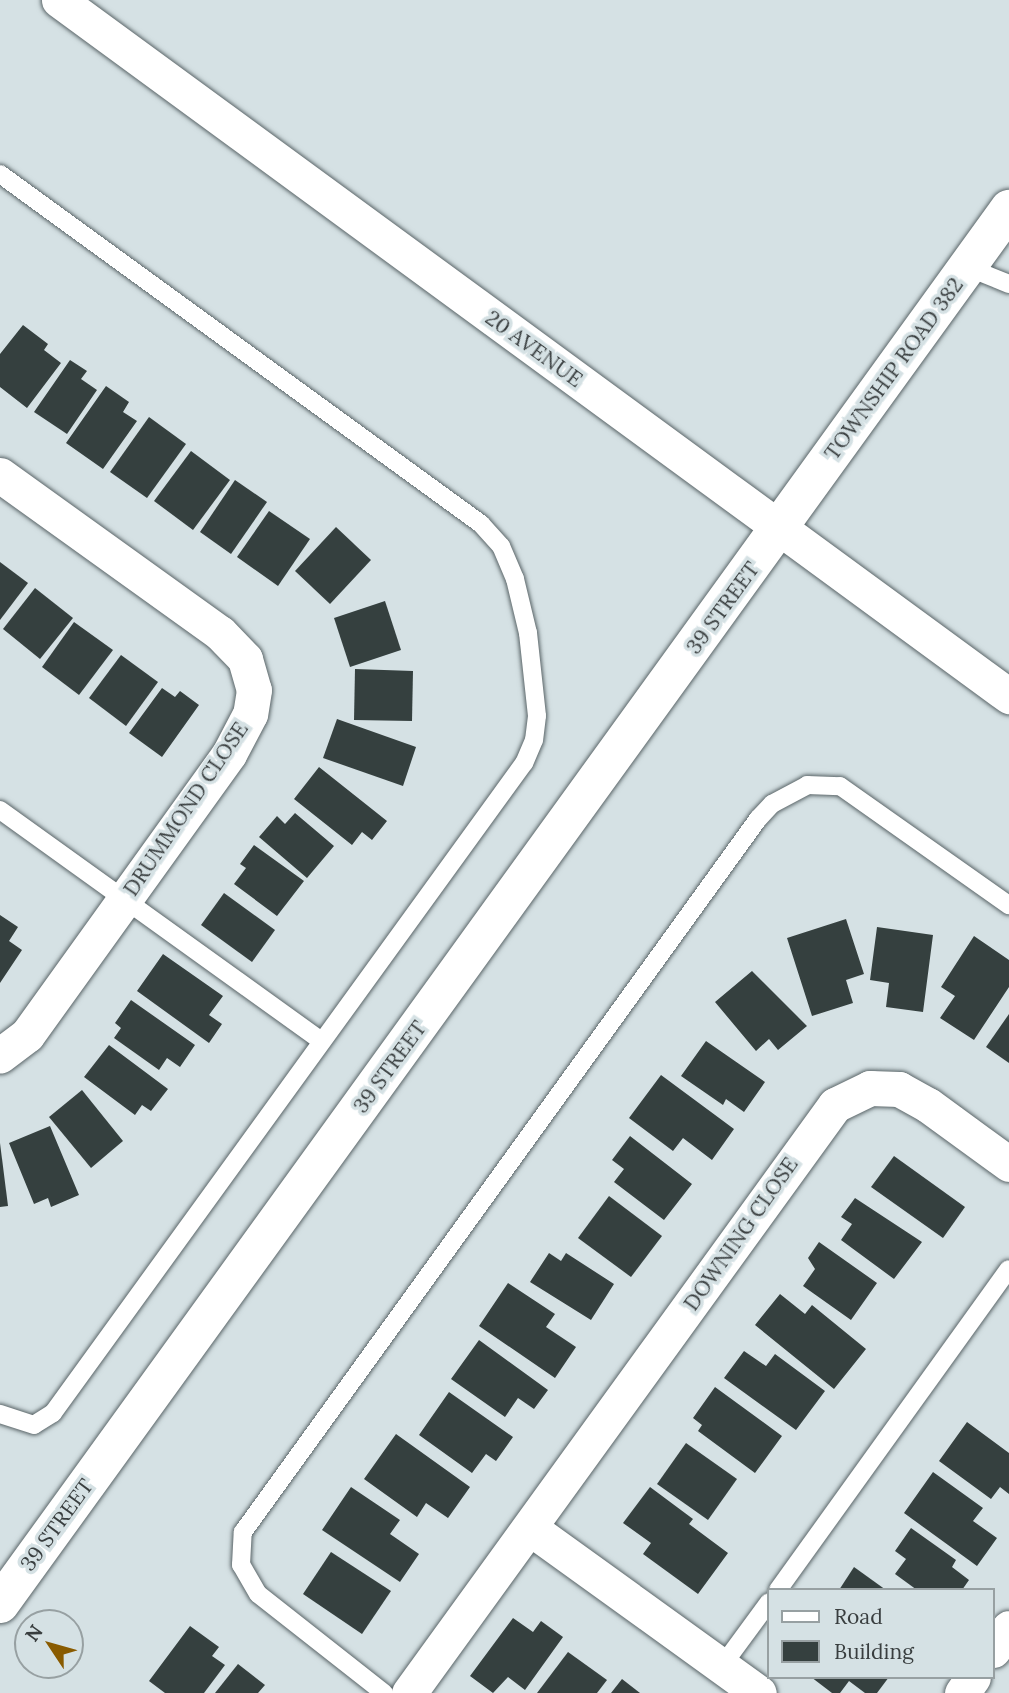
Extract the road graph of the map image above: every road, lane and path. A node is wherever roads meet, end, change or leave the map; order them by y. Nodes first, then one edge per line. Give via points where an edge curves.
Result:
1 (59, 0) edge
2 (0, 174) edge
3 (1009, 209) edge
4 (967, 267) junction
5 (1009, 284) edge
6 (0, 475) edge
7 (779, 529) junction
8 (1009, 696) edge
9 (0, 810) edge
10 (124, 900) junction
11 (1009, 905) edge
12 (320, 1041) junction
13 (0, 1055) edge
14 (1009, 1164) edge
15 (1009, 1269) edge
16 (0, 1414) edge
17 (530, 1528) junction
18 (779, 1588) edge
19 (768, 1603) edge
20 (0, 1604) edge
21 (1009, 1628) edge
22 (995, 1647) edge
23 (722, 1666) junction
24 (384, 1693) edge
25 (409, 1693) edge
26 (759, 1693) edge

1 - 7 street, 20 AVENUE
2 - 12 lane via 453,500 501,546 515,579 528,633 537,716 534,740 524,763
3 - 4 street, TOWNSHIP ROAD 382
4 - 5 lane
4 - 7 street, TOWNSHIP ROAD 382
6 - 10 street, DRUMMOND CLOSE via 220,633 244,659 250,673 250,714 242,734
7 - 8 street, 20 AVENUE
7 - 20 street, 39 STREET
9 - 10 lane
10 - 12 lane
10 - 13 street, DRUMMOND CLOSE via 27,1035
11 - 24 lane via 840,786 807,785 772,804 758,819 243,1532 241,1565 258,1594
12 - 16 lane via 53,1413 34,1425
14 - 17 street, DOWNING CLOSE via 899,1089 870,1088 835,1105
15 - 18 lane
17 - 23 street
17 - 25 street, DOWNING CLOSE
19 - 23 lane
21 - 22 street
23 - 26 street

